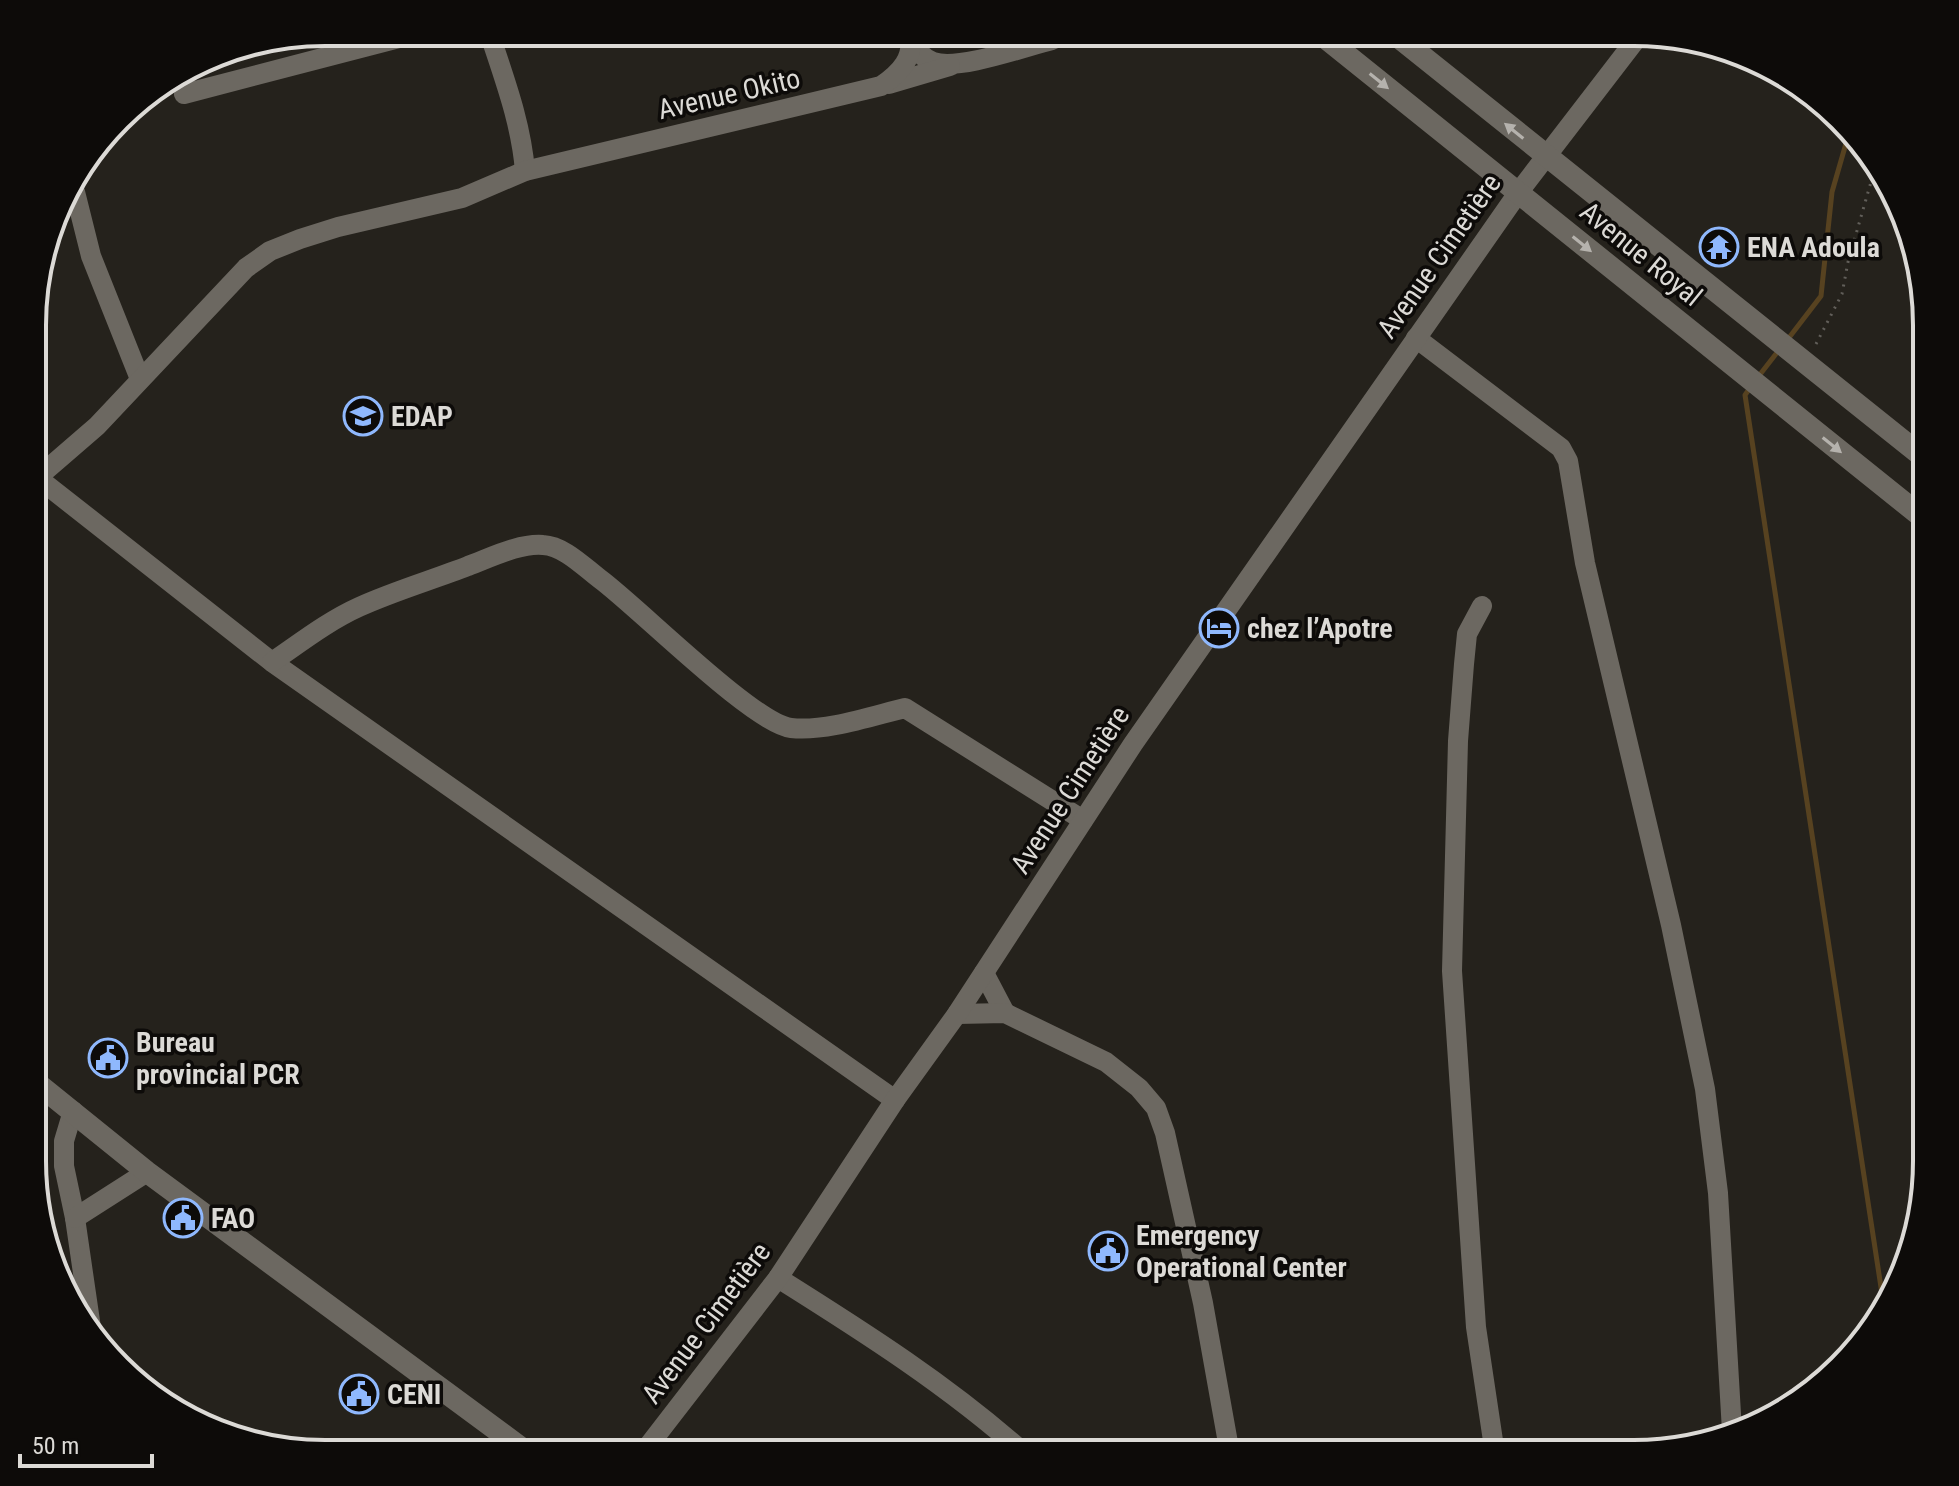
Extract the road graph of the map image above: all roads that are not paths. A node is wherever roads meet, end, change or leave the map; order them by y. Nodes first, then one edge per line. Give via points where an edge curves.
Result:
1 (364, 47) edge
2 (494, 47) edge
3 (909, 47) edge
4 (916, 47) edge
5 (1024, 47) edge
6 (1337, 47) edge
7 (1411, 47) edge
8 (1630, 47) edge
9 (953, 65) junction
10 (881, 86) junction
11 (184, 94) dead end
12 (1545, 156) junction
13 (525, 171) junction
14 (1518, 193) junction
15 (77, 198) edge
16 (1416, 338) junction
17 (140, 379) junction
18 (1913, 448) edge
19 (46, 468) edge
20 (46, 484) edge
21 (1913, 510) edge
22 (1482, 606) dead end
23 (272, 662) junction
24 (1083, 820) junction
25 (984, 973) junction
26 (1005, 1013) junction
27 (957, 1014) junction
28 (47, 1091) edge
29 (895, 1100) junction
30 (73, 1111) junction
31 (147, 1172) junction
32 (75, 1218) junction
33 (778, 1278) junction
34 (88, 1307) edge
35 (1731, 1422) edge
36 (509, 1439) edge
37 (653, 1439) edge
38 (1009, 1440) edge
39 (1227, 1440) edge
40 (1493, 1440) edge

1 - 11 street
2 - 13 street via 521,136
3 - 10 street via 899,74
4 - 9 street via 930,61
5 - 9 street, Avenue Okito
6 -> 14 street, Avenue Royal
12 -> 7 street, Avenue Royal
8 - 12 street, Avenue Cimetière
9 - 10 street, Avenue Okito
10 - 13 street, Avenue Okito
12 - 14 street, Avenue Cimetière
12 - 18 street, Avenue Royal
13 - 17 street, Avenue Okito via 462,198 338,227 270,251 246,268
14 - 16 street, Avenue Cimetière
14 -> 21 street, Avenue Royal
15 - 17 street via 91,256
16 - 24 street, Avenue Cimetière
16 - 35 street via 1561,448 1568,461 1585,563 1705,1089 1718,1193
17 - 19 street, Avenue Okito via 97,426
20 - 23 street
22 - 40 street via 1467,634 1464,664 1452,971 1476,1327
23 - 24 street via 358,607 504,553 546,545 563,551 626,599 770,721 789,728 815,727 905,708
23 - 29 street
24 - 25 street, Avenue Cimetière
25 - 26 street
25 - 27 street, Avenue Cimetière
26 - 27 street
26 - 39 street via 1106,1062 1156,1108 1203,1303
27 - 29 street, Avenue Cimetière
28 - 30 street
29 - 33 street, Avenue Cimetière
30 - 31 street
30 - 32 street via 64,1141 64,1166
31 - 32 street
31 - 36 street
32 - 34 street
33 - 37 street, Avenue Cimetière
33 - 38 street via 868,1334

